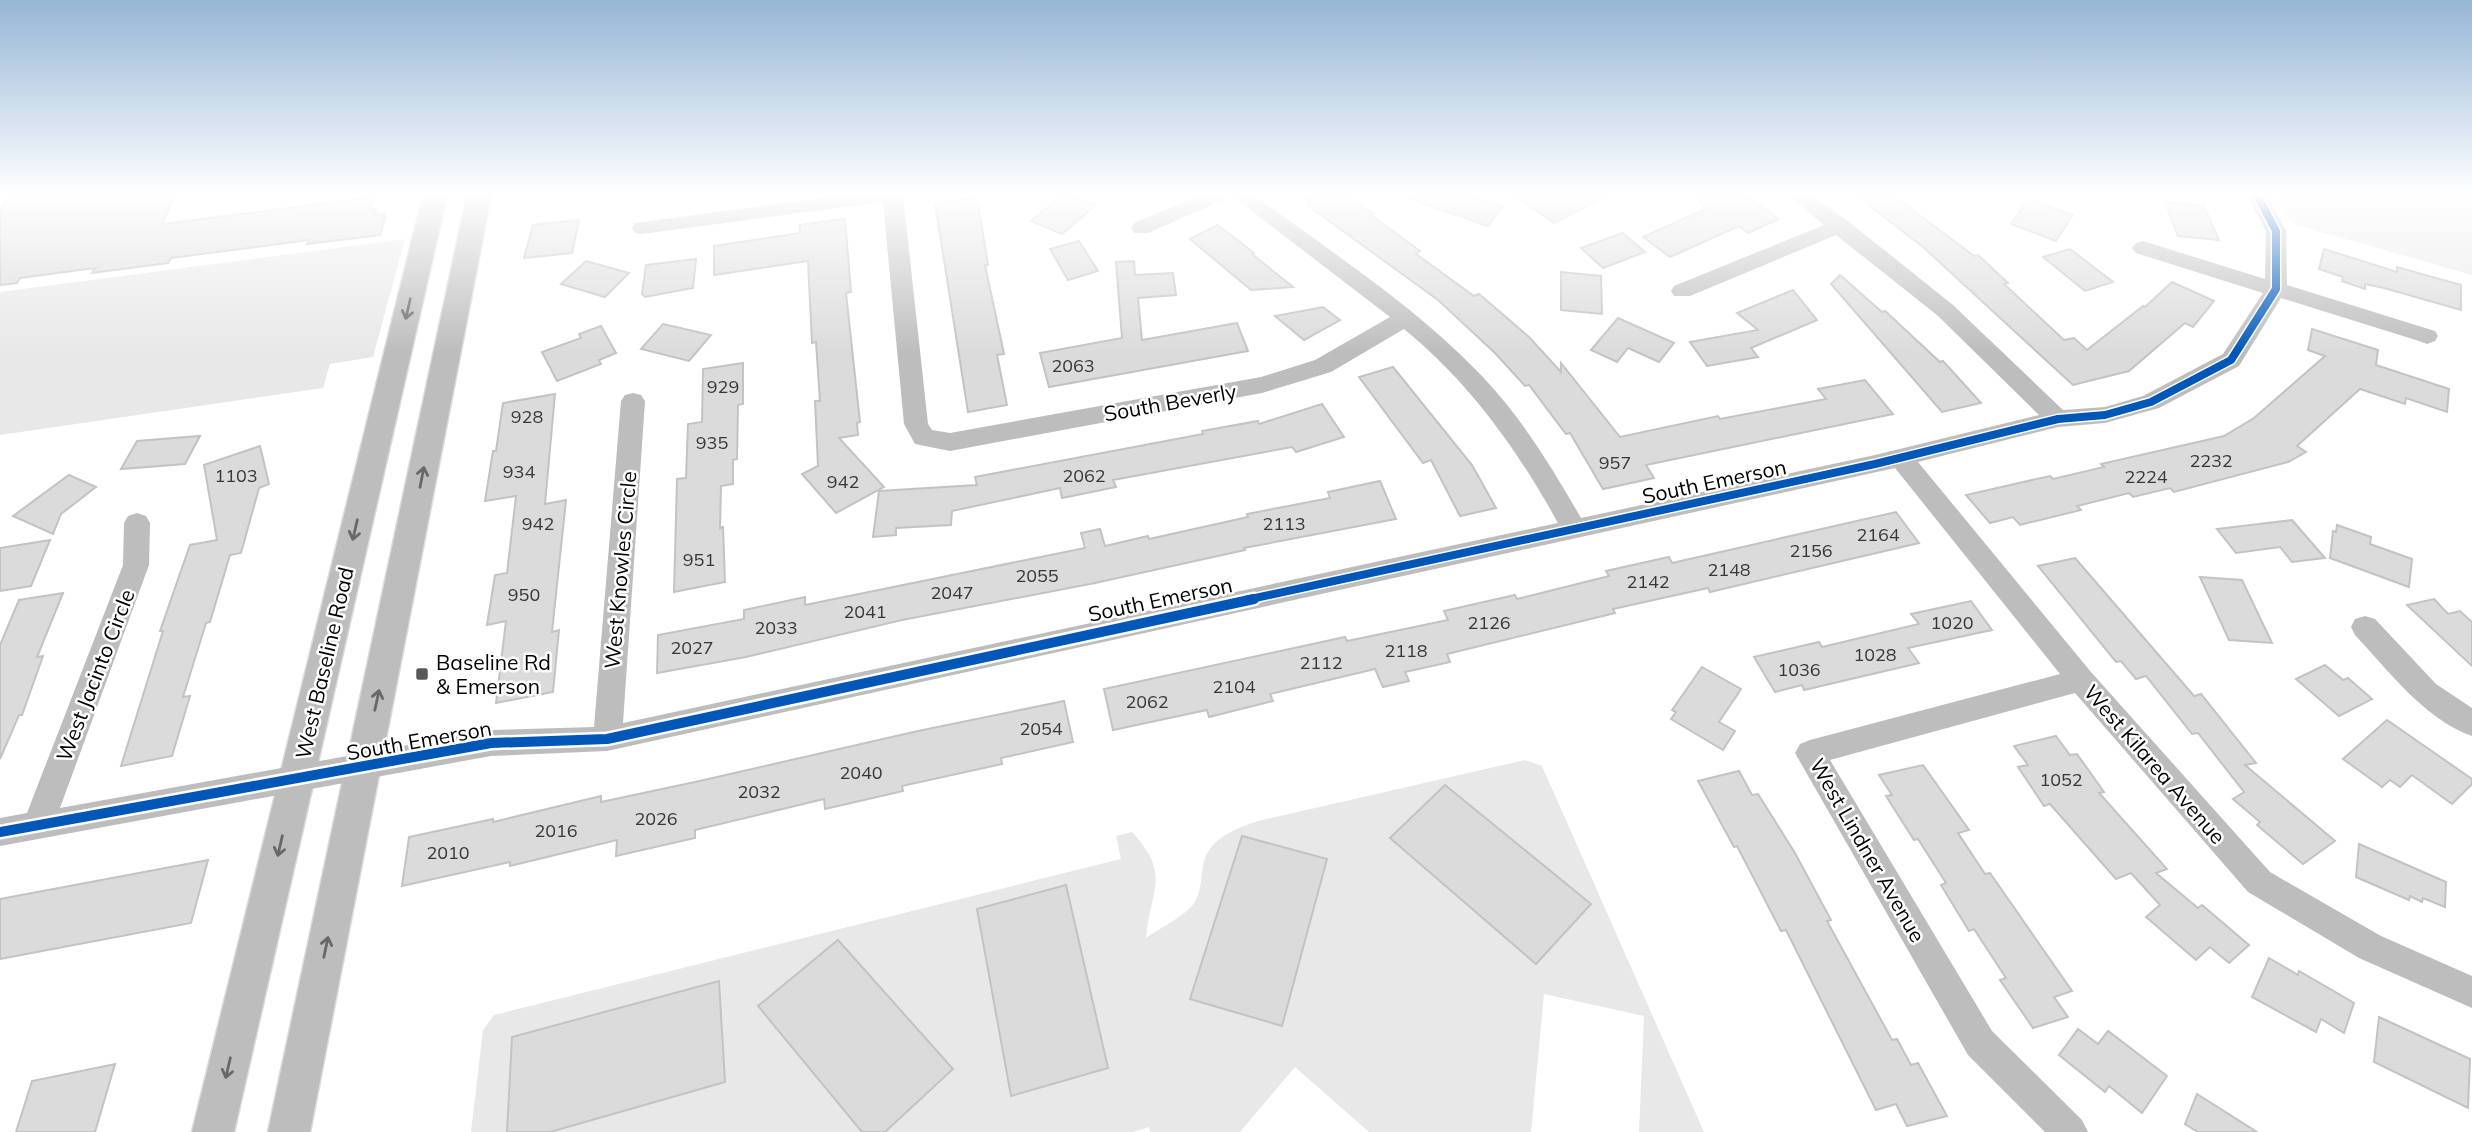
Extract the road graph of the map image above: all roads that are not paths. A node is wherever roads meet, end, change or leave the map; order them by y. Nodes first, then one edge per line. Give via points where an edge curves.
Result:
1 (422, 248) edge
2 (468, 248) edge
3 (897, 248) edge
4 (1310, 248) edge
5 (1788, 248) edge
6 (1868, 248) edge
7 (2143, 248) dead end
8 (2276, 248) edge
9 (2276, 289) junction
10 (1682, 291) dead end
11 (1404, 319) junction
12 (2427, 336) dead end
13 (633, 401) dead end
14 (2058, 419) junction
15 (1902, 458) junction
16 (137, 523) dead end
17 (1574, 529) junction
18 (2365, 627) dead end
19 (2081, 680) junction
20 (2472, 724) edge
21 (607, 739) junction
22 (364, 767) junction
23 (296, 780) junction
24 (38, 825) junction
25 (0, 832) edge
26 (2472, 992) edge
27 (213, 1132) edge
28 (289, 1132) edge
29 (2070, 1132) edge

1 -> 23 main road, West Baseline Road
22 -> 2 main road
3 - 11 street, South Beverly via 916,424 924,438 950,442 1262,385 1324,366
4 - 11 street
5 - 10 street
6 - 14 street via 1945,310
7 - 9 street
8 - 9 street
9 - 12 street
9 - 14 street, South Emerson via 2231,360 2151,402 2105,415
11 - 17 street via 1469,377 1529,451
13 - 21 street, West Knowles Circle
14 - 15 street, South Emerson
15 - 17 street, South Emerson
15 - 19 street, West Kilarea Avenue
16 - 24 street, West Jacinto Circle via 136,565
17 - 21 street, South Emerson
18 - 20 street via 2426,692
19 - 26 street, West Kilarea Avenue via 2259,882 2370,947
19 - 29 street, West Lindner Avenue via 1810,753 1980,1043
21 - 22 street, South Emerson via 491,743
22 - 23 street, South Emerson
28 -> 22 main road
23 - 24 street, South Emerson
23 -> 27 main road, West Baseline Road
24 - 25 street, South Emerson

